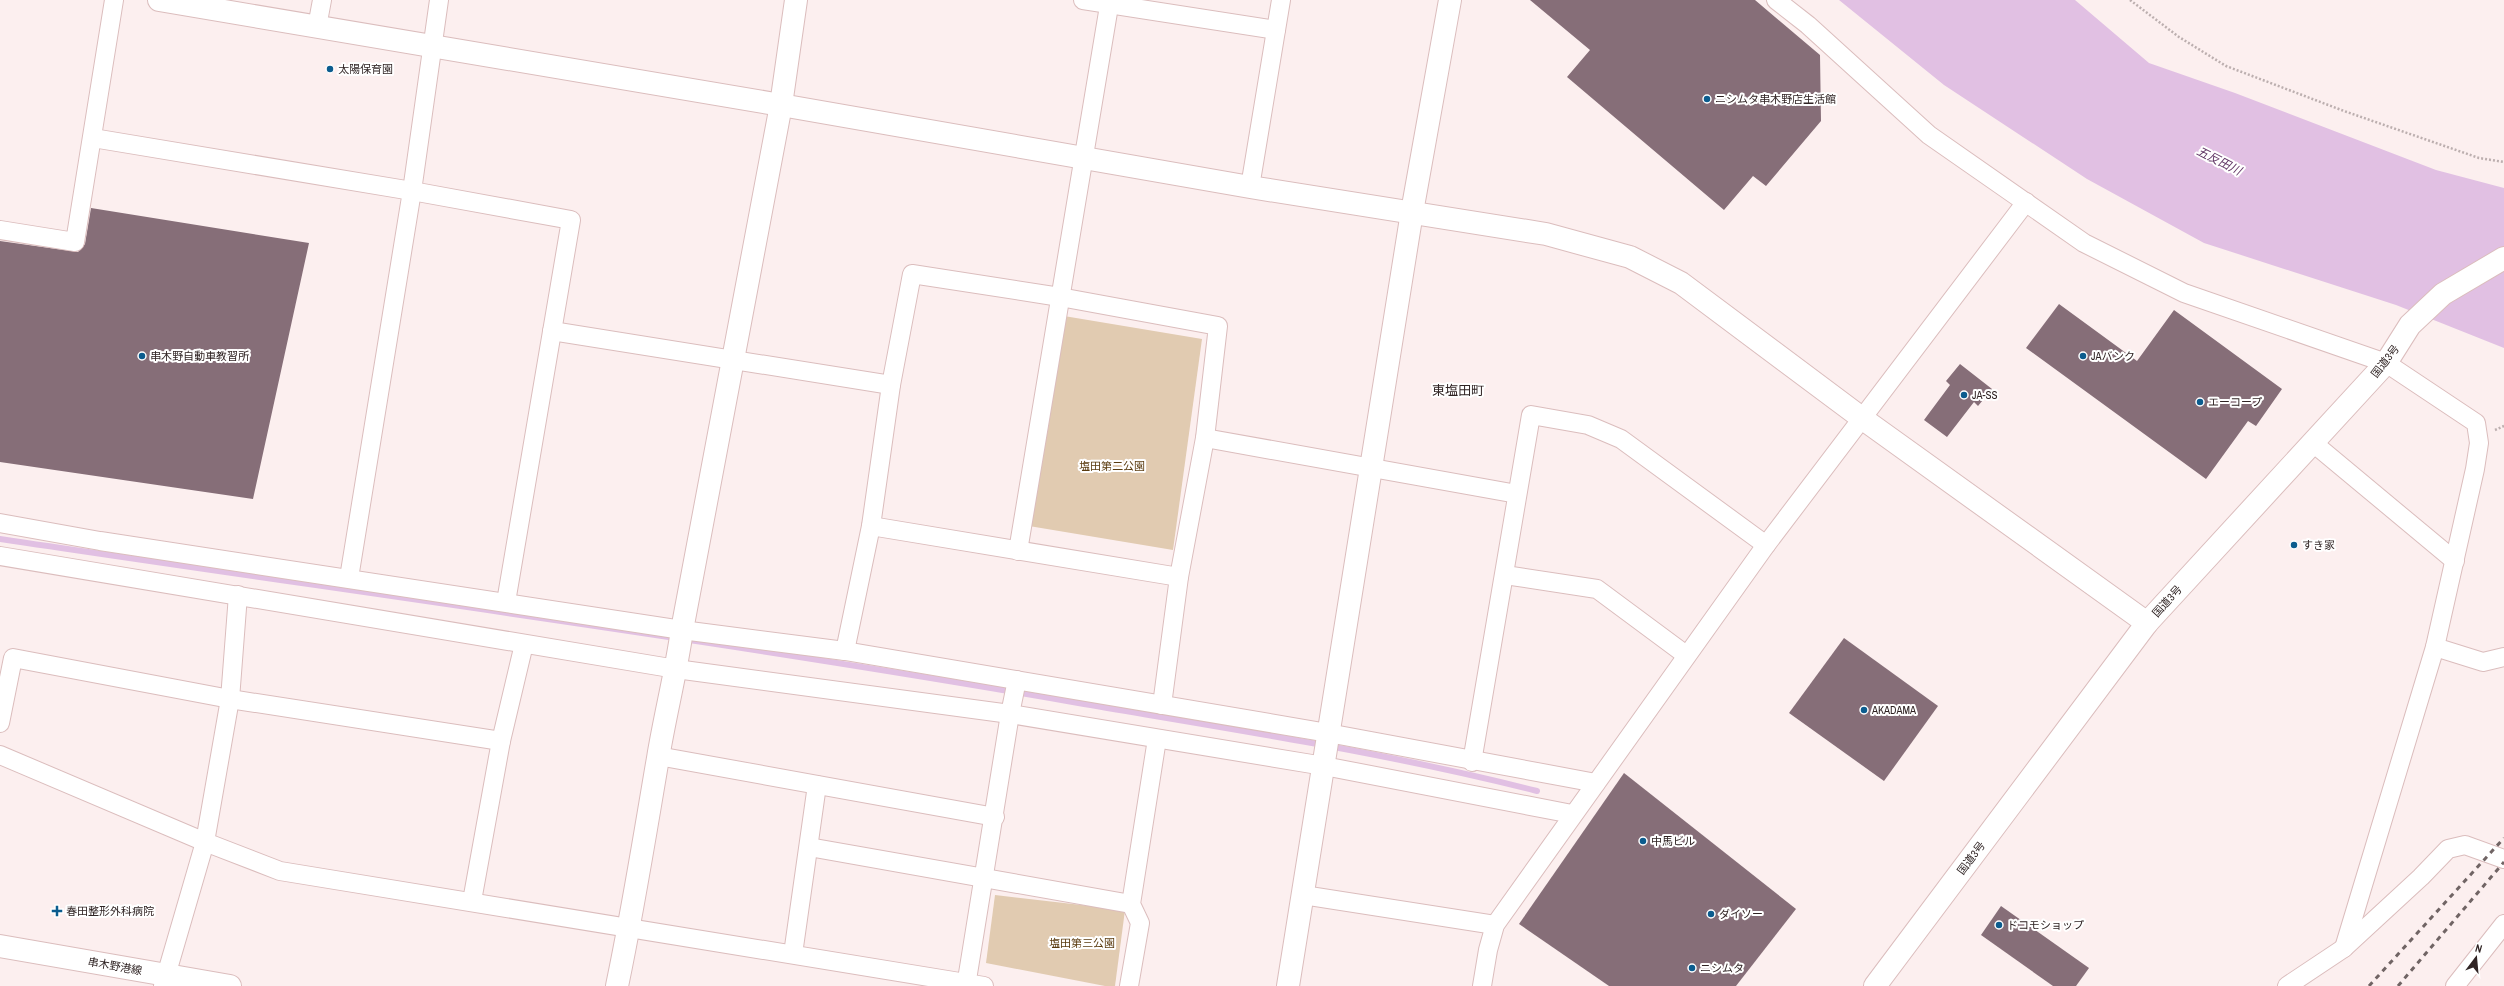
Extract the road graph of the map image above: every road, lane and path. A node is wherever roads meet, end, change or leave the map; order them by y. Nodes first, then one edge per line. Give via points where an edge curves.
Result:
1 (114, 0) edge
2 (159, 0) edge
3 (322, 0) edge
4 (439, 0) edge
5 (796, 0) edge
6 (1083, 0) edge
7 (1281, 0) edge
8 (1450, 0) edge
9 (1776, 0) edge
10 (2130, 0) edge
11 (1110, 2) edge
12 (317, 27) junction
13 (1276, 30) junction
14 (431, 47) junction
15 (781, 105) junction
16 (93, 138) junction
17 (1082, 159) junction
18 (2504, 162) edge
19 (1250, 187) junction
20 (412, 190) junction
21 (2026, 202) junction
22 (1412, 212) junction
23 (0, 230) edge
24 (2504, 258) edge
25 (1060, 297) junction
26 (552, 331) junction
27 (734, 361) junction
28 (2386, 363) junction
29 (891, 385) junction
30 (1863, 419) junction
31 (1205, 438) junction
32 (2312, 442) junction
33 (1371, 468) junction
34 (1517, 494) junction
35 (0, 523) edge
36 (871, 526) junction
37 (1766, 545) junction
38 (1018, 551) junction
39 (0, 556) edge
40 (2455, 561) junction
41 (1504, 575) junction
42 (1179, 577) junction
43 (348, 578) junction
44 (238, 594) junction
45 (506, 602) junction
46 (2148, 622) junction
47 (682, 630) junction
48 (524, 644) junction
49 (2435, 647) junction
50 (845, 651) junction
51 (1686, 655) junction
52 (2504, 657) edge
53 (676, 668) junction
54 (1017, 680) junction
55 (230, 699) junction
56 (1162, 705) junction
57 (1010, 714) junction
58 (0, 723) edge
59 (1328, 733) junction
60 (1157, 739) junction
61 (501, 741) junction
62 (0, 755) edge
63 (658, 756) junction
64 (1472, 762) junction
65 (1324, 766) junction
66 (1596, 783) junction
67 (817, 785) junction
68 (1572, 814) junction
69 (995, 817) junction
70 (206, 842) junction
71 (809, 847) junction
72 (2504, 859) edge
73 (985, 878) junction
74 (1303, 895) junction
75 (472, 901) junction
76 (1131, 904) junction
77 (2504, 924) edge
78 (1495, 925) junction
79 (630, 927) junction
80 (0, 946) edge
81 (2344, 948) junction
82 (794, 954) junction
83 (165, 980) edge
84 (967, 985) edge
85 (230, 986) edge
86 (617, 986) edge
87 (984, 986) edge
88 (1129, 986) edge
89 (1288, 986) edge
90 (1482, 986) edge
91 (1875, 986) edge
92 (2287, 986) edge
93 (2455, 986) edge

1 - 16 street
2 - 12 main road
3 - 12 street
4 - 14 street
5 - 15 main road
6 - 11 street
7 - 13 street
8 - 22 main road
9 - 21 street via 1808,25 1929,134
10 - 18 path via 2179,37 2226,66 2351,114 2479,158
11 - 13 street
11 - 17 street
12 - 14 main road
13 - 19 street
14 - 15 main road
14 - 20 street
15 - 17 main road
15 - 27 main road
16 - 20 street
16 - 23 street via 75,242
17 - 19 main road
17 - 25 street
19 - 22 main road
20 - 26 street via 571,220
20 - 43 street
21 - 28 street via 2084,243 2184,293
21 - 30 street
22 - 30 main road via 1546,234 1630,257 1681,283
22 - 33 main road
24 - 28 main road, 国道3号 via 2443,294 2410,325
25 - 29 street via 912,274
25 - 31 street via 1218,326
25 - 38 street
26 - 27 street
26 - 45 street
27 - 29 street
27 - 47 main road
28 - 32 main road, 国道3号
28 - 40 street via 2476,423 2479,442 2475,470
29 - 36 street
30 - 37 street
30 - 46 main road
31 - 33 street
31 - 42 street
32 - 40 street
32 - 46 main road, 国道3号
33 - 34 street
33 - 59 main road
34 - 37 street via 1531,415 1588,425 1621,439
34 - 41 street
35 - 43 street via 100,541
36 - 38 street
36 - 50 street
37 - 51 street
38 - 42 street
39 - 44 street
40 - 49 street
41 - 51 street via 1597,589
41 - 64 street
42 - 56 street
43 - 45 street
44 - 48 street
44 - 55 street
45 - 47 street
46 - 91 main road, 国道3号
47 - 50 street
47 - 53 main road
48 - 53 street
48 - 61 street
49 - 52 street via 2483,662
49 - 81 street
50 - 54 street
51 - 66 street
53 - 57 street
53 - 63 main road
54 - 56 street
54 - 57 street
55 - 58 street via 14,658
55 - 61 street
55 - 70 street
56 - 59 street
57 - 60 street
57 - 69 street
59 - 64 street
59 - 65 main road
60 - 65 street
60 - 76 street
61 - 75 street
62 - 70 street
63 - 67 street
63 - 79 main road
64 - 66 street
65 - 68 street
65 - 74 main road
66 - 68 street
67 - 69 street
67 - 71 street
68 - 78 street
69 - 73 street
70 - 75 street via 280,871
70 - 83 street
71 - 73 street
71 - 82 street
72 - 81 street via 2465,845 2448,849
73 - 76 street
73 - 84 street
74 - 78 street
74 - 89 main road
75 - 79 street
76 - 88 street via 1140,922
77 - 93 street
78 - 90 street
79 - 82 street
79 - 86 main road
80 - 83 main road, 串木野港線
81 - 92 street
82 - 84 street
83 - 85 main road, 串木野港線
84 - 87 street

